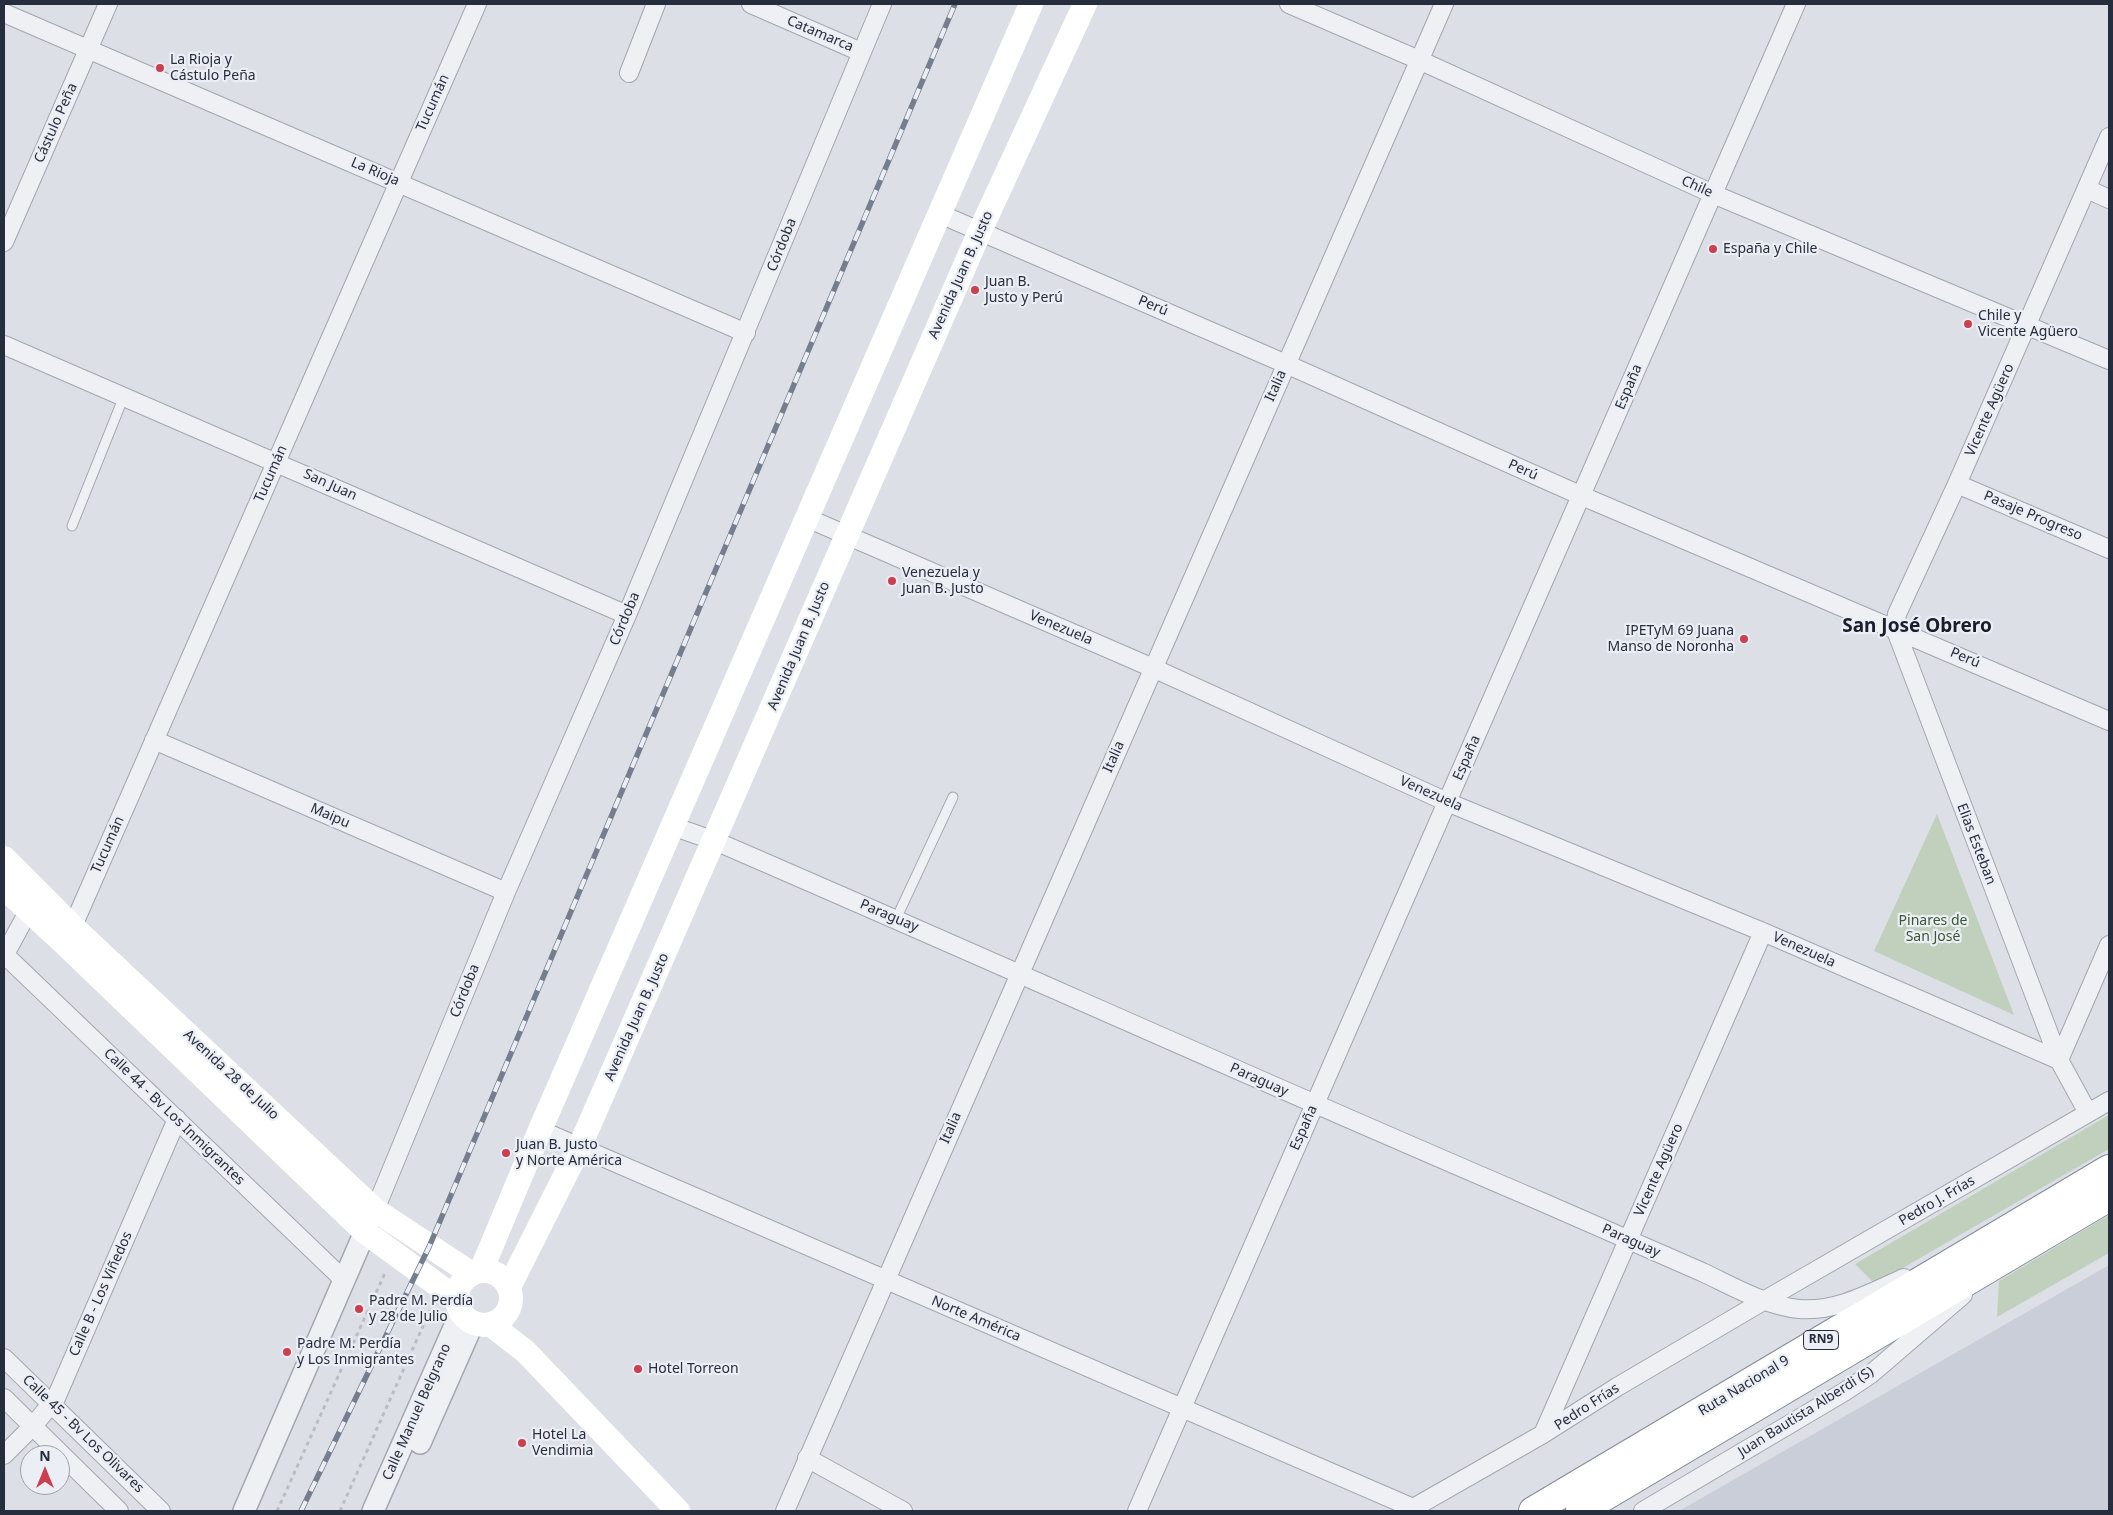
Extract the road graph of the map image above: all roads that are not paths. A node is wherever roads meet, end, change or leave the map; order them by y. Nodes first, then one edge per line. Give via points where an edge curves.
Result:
1 (108, 4) edge
2 (477, 4) edge
3 (656, 4) edge
4 (750, 4) edge
5 (882, 4) edge
6 (1031, 4) edge
7 (1085, 4) edge
8 (1288, 4) edge
9 (1444, 4) edge
10 (1796, 4) edge
11 (4, 13) edge
12 (88, 50) junction
13 (861, 52) junction
14 (1419, 60) junction
15 (629, 72) dead end
16 (2109, 137) edge
17 (398, 182) junction
18 (2087, 189) junction
19 (1713, 194) junction
20 (2109, 199) edge
21 (940, 214) junction
22 (980, 231) junction
23 (4, 242) edge
24 (2028, 324) junction
25 (746, 333) junction
26 (4, 345) edge
27 (2109, 360) edge
28 (1286, 364) junction
29 (124, 396) junction
30 (276, 462) junction
31 (1958, 484) junction
32 (1582, 496) junction
33 (807, 518) junction
34 (72, 526) dead end
35 (846, 535) junction
36 (2109, 549) edge
37 (627, 615) junction
38 (1895, 628) junction
39 (1153, 668) junction
40 (2109, 721) edge
41 (154, 740) junction
42 (953, 797) dead end
43 (1447, 802) junction
44 (672, 826) junction
45 (715, 841) junction
46 (4, 858) edge
47 (4, 888) edge
48 (506, 892) junction
49 (28, 912) junction
50 (896, 919) junction
51 (1763, 932) junction
52 (69, 935) junction
53 (2109, 945) edge
54 (4, 955) edge
55 (1020, 973) junction
56 (2059, 1060) junction
57 (2109, 1101) edge
58 (1314, 1105) junction
59 (2088, 1113) junction
60 (177, 1120) junction
61 (540, 1130) junction
62 (580, 1146) junction
63 (2109, 1169) edge
64 (2109, 1197) edge
65 (375, 1210) junction
66 (365, 1232) junction
67 (1629, 1240) junction
68 (1962, 1256) junction
69 (2005, 1260) junction
70 (477, 1272) junction
71 (885, 1279) junction
72 (344, 1280) junction
73 (510, 1294) junction
74 (1765, 1300) junction
75 (464, 1309) junction
76 (526, 1352) junction
77 (4, 1358) edge
78 (4, 1398) edge
79 (51, 1404) junction
80 (1182, 1408) junction
81 (33, 1426) junction
82 (1543, 1434) junction
83 (4, 1455) edge
84 (807, 1458) junction
85 (1411, 1510) edge
86 (119, 1511) edge
87 (161, 1511) edge
88 (244, 1511) edge
89 (373, 1511) edge
90 (389, 1511) edge
91 (678, 1511) edge
92 (785, 1511) edge
93 (903, 1511) edge
94 (1137, 1511) edge
95 (1533, 1511) edge
96 (1580, 1511) edge
97 (1643, 1511) edge

1 - 12 street, Cástulo Peña
2 - 17 street, Tucumán
3 - 15 street
4 - 13 street, Catamarca
5 - 13 street, Córdoba
6 - 21 main road
7 - 22 main road, Avenida Juan B. Justo
8 - 14 street, Chile
9 - 14 street, Italia
10 - 19 street, España
11 - 12 street, La Rioja
12 - 17 street, La Rioja
12 - 23 street, Cástulo Peña
13 - 25 street, Córdoba
14 - 19 street, Chile
14 - 28 street, Italia
16 - 18 street, Vicente Agüero
17 - 25 street, La Rioja
17 - 30 street, Tucumán
18 - 20 street
18 - 24 street, Vicente Agüero
19 - 24 street, Chile
19 - 32 street, España
21 - 22 street, Perú
21 - 33 main road
22 - 28 street, Perú
22 - 35 main road, Avenida Juan B. Justo
24 - 27 street, Chile
24 - 31 street, Vicente Agüero
25 - 37 street, Córdoba
26 - 29 street, San Juan
28 - 32 street, Perú
28 - 39 street, Italia
29 - 30 street, San Juan
29 - 34 lane
30 - 37 street, San Juan
30 - 41 street, Tucumán
31 - 36 street, Pasaje Progreso
31 - 38 street, Vicente Agüero via 1897,614
32 - 38 street, Perú
32 - 43 street, España
33 - 35 street, Venezuela
33 - 44 main road
35 - 39 street, Venezuela
35 - 45 main road, Avenida Juan B. Justo
37 - 48 street, Córdoba
38 - 40 street, Perú
38 - 56 street, Elias Esteban
39 - 43 street, Venezuela
39 - 55 street, Italia
41 - 48 street, Maipu
41 - 52 street, Tucumán
42 - 50 lane
43 - 51 street, Venezuela
43 - 58 street, España
44 - 45 street, Paraguay
44 - 61 main road
45 - 50 street, Paraguay
45 - 62 main road, Avenida Juan B. Justo
46 - 52 main road, Avenida 28 de Julio
47 - 49 main road, Avenida 28 de Julio
48 - 65 street, Córdoba
49 - 52 main road, Avenida 28 de Julio
49 - 54 street
50 - 55 street, Paraguay
51 - 56 street, Venezuela
51 - 67 street, Vicente Agüero
52 - 65 main road, Avenida 28 de Julio
52 - 66 main road, Avenida 28 de Julio
53 - 56 street
54 - 60 street, Calle 44 - Bv Los Inmigrantes
55 - 58 street, Paraguay
55 - 71 street, Italia
56 - 59 street, Elias Esteban
57 - 59 street, Pedro J. Frías
58 - 67 street, Paraguay
58 - 80 street, España
59 - 74 street, Pedro J. Frías
60 - 72 street, Calle 44 - Bv Los Inmigrantes
60 - 79 street, Calle B - Los Viñedos
61 - 62 street, Norte América
61 - 70 main road
62 - 71 street, Norte América
62 - 73 main road, Avenida Juan B. Justo
63 - 68 highway, Ruta Nacional 9 / RN9
64 - 69 highway, Ruta Nacional 9 / RN9
65 - 66 street, Córdoba
65 - 70 main road, Avenida 28 de Julio
66 - 72 street, Córdoba
66 - 75 main road, Avenida 28 de Julio
67 - 74 street, Paraguay
67 - 82 street, Vicente Agüero
68 - 74 street, Paraguay via 1846,1304 1797,1309
68 - 95 highway, Ruta Nacional 9 / RN9
69 - 96 highway, Ruta Nacional 9 / RN9
69 - 97 street, Juan Bautista Alberdi (S) via 1871,1374
70 - 73 main road via 498,1275
70 - 75 main road via 461,1284
71 - 80 street, Norte América
71 - 84 street, Italia
72 - 88 street, Córdoba
73 - 75 main road via 504,1316
73 - 76 main road
74 - 82 street, Pedro Frías
75 - 76 main road, Avenida 28 de Julio
75 - 89 street, Calle Manuel Belgrano
75 - 90 street
76 - 91 main road, Avenida 28 de Julio
77 - 79 street, Calle 45 - Bv Los Olivares
78 - 81 street
79 - 81 street, Calle B - Los Viñedos
79 - 87 street, Calle 45 - Bv Los Olivares
80 - 85 street, Norte América
80 - 94 street, España
81 - 83 street, Calle B - Los Viñedos
81 - 86 street
82 - 85 street, Pedro Frías
84 - 92 street, Italia
84 - 93 street

